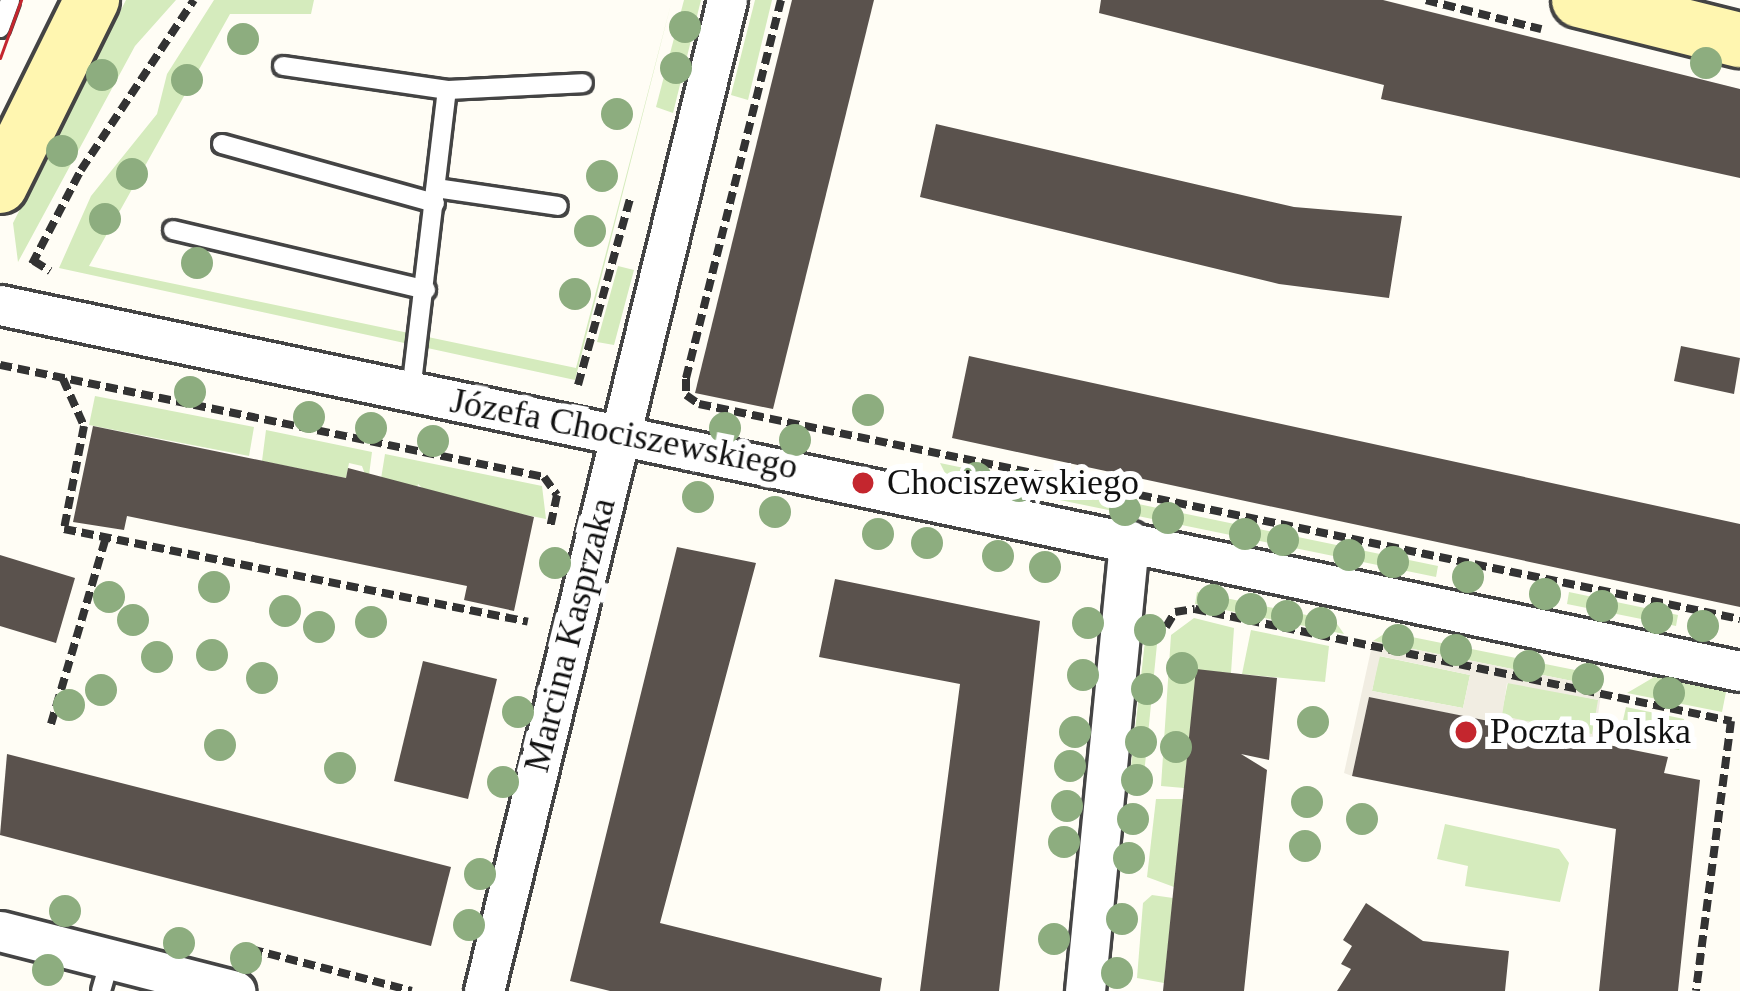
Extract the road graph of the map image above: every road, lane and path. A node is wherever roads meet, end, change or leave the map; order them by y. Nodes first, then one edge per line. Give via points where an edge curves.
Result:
1 (10, 0) edge
2 (92, 0) edge
3 (194, 0) edge
4 (728, 0) edge
5 (781, 0) edge
6 (1579, 0) edge
7 (0, 28) edge
8 (1740, 40) edge
9 (283, 65) dead end
10 (583, 83) dead end
11 (447, 90) junction
12 (222, 144) dead end
13 (0, 186) edge
14 (436, 195) junction
15 (558, 206) dead end
16 (173, 230) dead end
17 (426, 290) junction
18 (13, 291) edge
19 (0, 365) edge
20 (62, 378) junction
21 (411, 391) junction
22 (619, 432) junction
23 (532, 474) dead end
24 (106, 537) junction
25 (1129, 540) junction
26 (1740, 619) edge
27 (527, 622) dead end
28 (1164, 653) dead end
29 (1740, 671) edge
30 (51, 724) dead end
31 (0, 931) edge
32 (106, 975) edge
33 (236, 991) edge
34 (484, 991) edge
35 (1085, 991) edge
36 (1696, 991) edge

1 - 7 lane
2 - 13 street
3 - 18 path via 81,170
4 - 22 street, Marcina Kasprzaka
5 - 26 path via 686,395
6 - 8 street
9 - 11 lane
10 - 11 lane
11 - 14 lane
12 - 14 lane
14 - 15 lane
14 - 17 lane
16 - 17 lane
17 - 21 lane
18 - 21 street, Józefa Chociszewskiego
19 - 20 path
20 - 23 path
20 - 24 path via 84,427 64,529
21 - 22 street, Józefa Chociszewskiego
22 - 25 street, Józefa Chociszewskiego
22 - 34 street, Marcina Kasprzaka
24 - 27 path
24 - 30 path
25 - 29 street, Józefa Chociszewskiego
25 - 35 street
28 - 36 path via 1170,616 1188,608 1731,721
31 - 32 street
32 - 33 street

